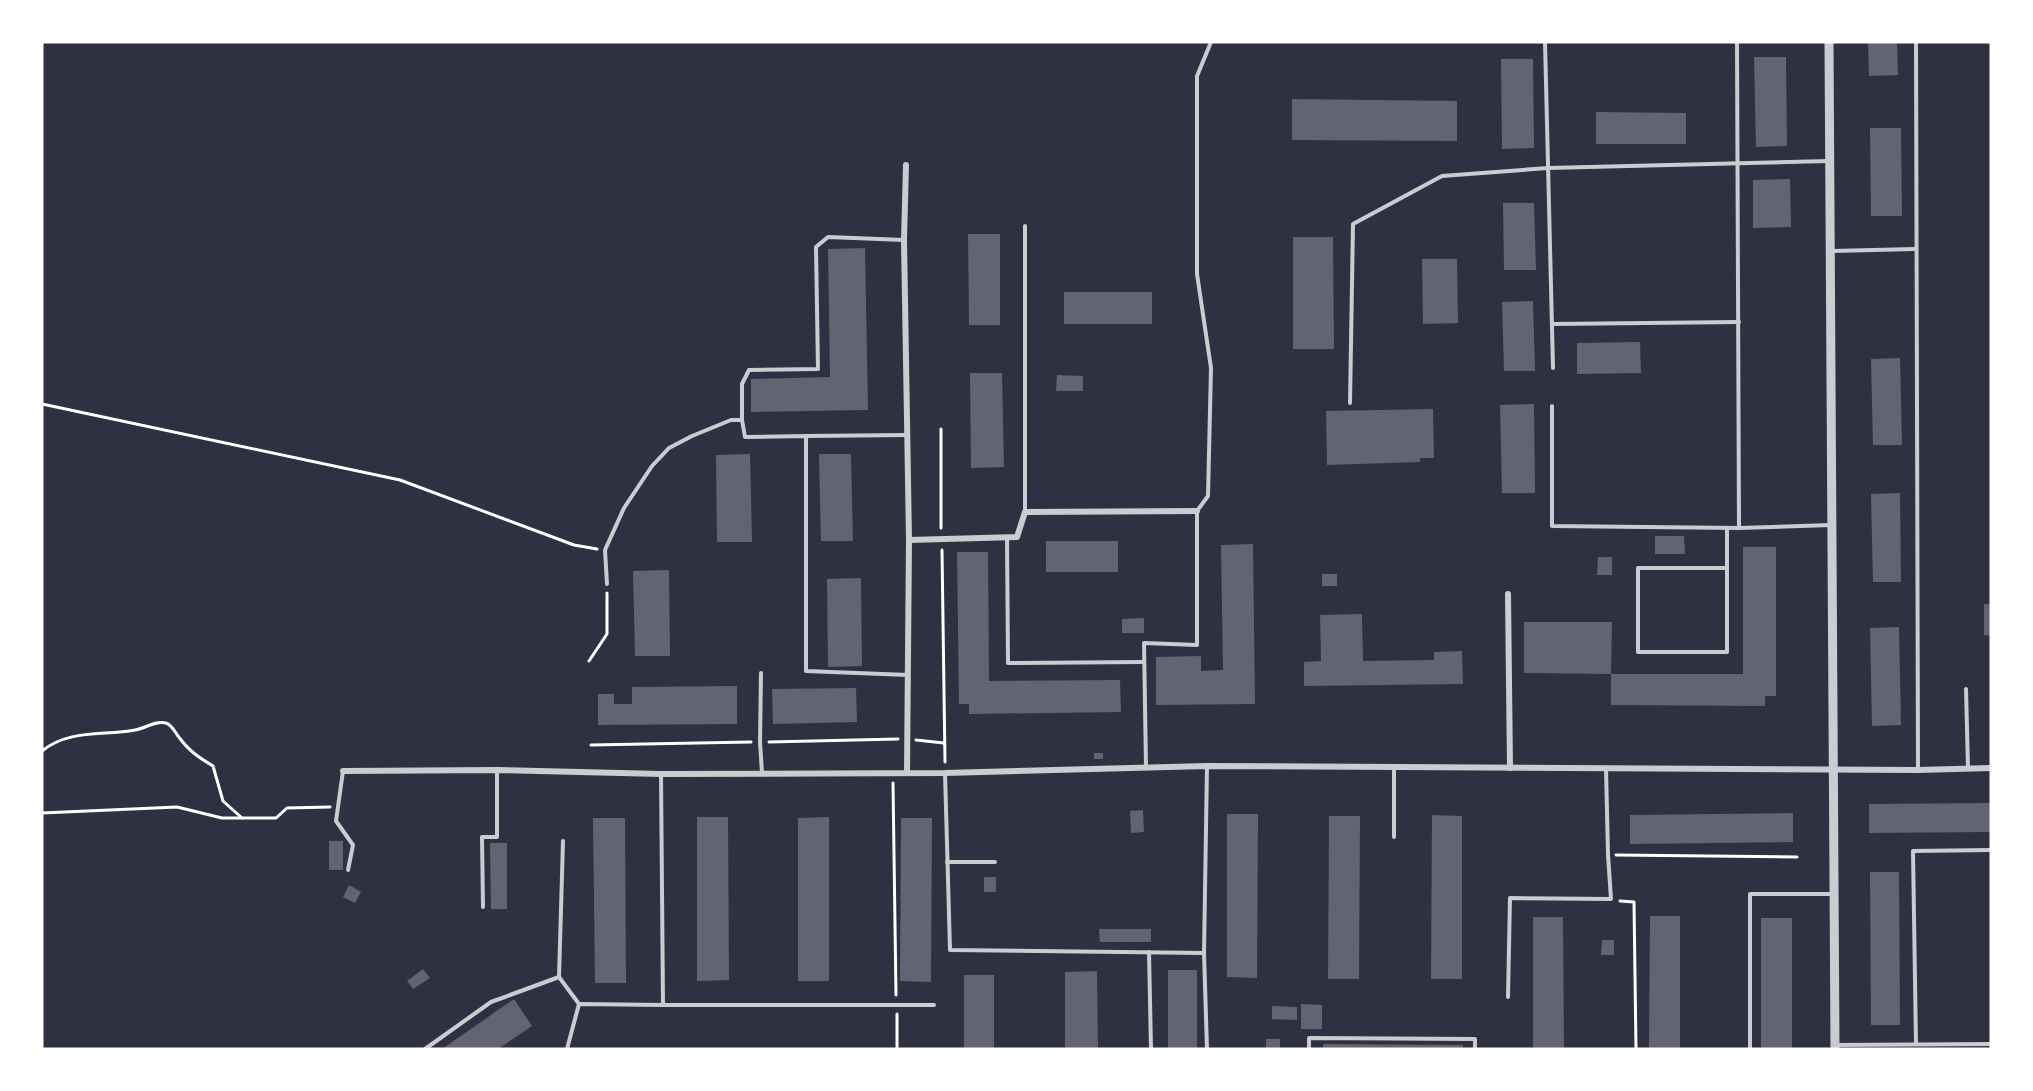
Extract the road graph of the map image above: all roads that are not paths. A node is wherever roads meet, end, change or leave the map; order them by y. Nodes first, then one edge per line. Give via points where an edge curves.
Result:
1 (1211, 42) edge
2 (1545, 42) edge
3 (1737, 42) edge
4 (1828, 42) edge
5 (1916, 42) edge
6 (1829, 160) junction
7 (1739, 163) junction
8 (906, 165) dead end
9 (1548, 168) junction
10 (1025, 226) dead end
11 (904, 240) junction
12 (1915, 249) junction
13 (1830, 251) junction
14 (1739, 322) junction
15 (1552, 324) junction
16 (1553, 368) dead end
17 (1350, 403) dead end
18 (1552, 406) dead end
19 (742, 420) junction
20 (907, 435) junction
21 (806, 436) junction
22 (1197, 510) junction
23 (1025, 512) junction
24 (1832, 525) junction
25 (1727, 528) junction
26 (1739, 528) junction
27 (1007, 537) junction
28 (909, 540) junction
29 (1727, 568) junction
30 (607, 584) road end
31 (1508, 594) dead end
32 (1144, 662) junction
33 (761, 673) dead end
34 (908, 675) junction
35 (1966, 689) dead end
36 (1207, 766) junction
37 (1394, 767) junction
38 (1146, 768) junction
39 (1510, 768) junction
40 (1606, 768) junction
41 (1991, 768) edge
42 (1833, 769) junction
43 (1968, 769) junction
44 (497, 770) junction
45 (1918, 770) junction
46 (343, 771) joint
47 (907, 772) junction
48 (762, 773) junction
49 (945, 773) junction
50 (661, 774) junction
51 (1394, 837) dead end
52 (563, 842) dead end
53 (1991, 849) edge
54 (947, 862) junction
55 (995, 862) dead end
56 (348, 870) dead end
57 (1834, 894) junction
58 (483, 907) dead end
59 (1149, 952) junction
60 (1204, 953) junction
61 (559, 977) junction
62 (1508, 997) dead end
63 (579, 1004) junction
64 (663, 1005) junction
65 (934, 1005) dead end
66 (1916, 1044) junction
67 (1991, 1044) edge
68 (1835, 1047) edge
69 (425, 1049) edge
70 (567, 1049) edge
71 (1151, 1049) edge
72 (1207, 1049) edge
73 (1309, 1049) edge
74 (1475, 1049) edge
75 (1750, 1049) edge

1 - 22 lane via 1197,75 1197,274 1211,368 1208,496
2 - 9 lane
3 - 7 lane
4 - 6 street
5 - 12 lane
6 - 7 lane
6 - 13 street
7 - 9 lane
7 - 14 lane
8 - 11 street
9 - 15 lane
9 - 17 lane via 1442,176 1353,224
10 - 23 lane
11 - 19 lane via 828,237 816,247 818,369 749,370 742,384
11 - 20 street
12 - 13 lane
12 - 45 lane
13 - 24 street
14 - 15 lane
14 - 26 lane
15 - 16 lane
18 - 25 lane via 1552,526
19 - 21 lane via 745,437
19 - 30 lane via 731,420 692,436 669,448 651,466 624,508 605,550
20 - 21 lane
20 - 28 street
21 - 34 lane via 806,672
22 - 23 street
22 - 32 lane via 1197,645 1144,643
23 - 27 street via 1017,537
24 - 26 lane
24 - 42 street
25 - 26 lane
25 - 29 lane
27 - 28 street
27 - 32 lane via 1008,663
28 - 34 street
29 - 29 lane via 1727,652 1638,652 1638,568
31 - 39 street
32 - 38 lane
33 - 48 lane
34 - 47 street
35 - 43 lane
36 - 37 street
36 - 38 street
36 - 60 lane
37 - 39 street
37 - 51 lane
38 - 49 street
39 - 40 street
40 - 42 street
40 - 62 lane via 1611,899 1510,898
41 - 43 street
42 - 45 street
42 - 57 street
43 - 45 street
44 - 46 street
44 - 50 street
44 - 58 lane via 497,837 482,837
46 - 56 lane via 336,821 353,845
47 - 48 street
47 - 49 street
48 - 50 street
49 - 54 lane
50 - 64 lane
52 - 61 lane
53 - 66 lane via 1913,850
54 - 55 lane
54 - 59 lane via 950,950
57 - 68 street
57 - 75 lane via 1750,894
59 - 60 lane
59 - 71 lane
60 - 72 lane
61 - 63 lane
61 - 69 lane via 491,1002
63 - 64 lane
63 - 70 lane
64 - 65 lane
66 - 67 lane
66 - 68 lane
73 - 74 lane via 1309,1038 1474,1039

